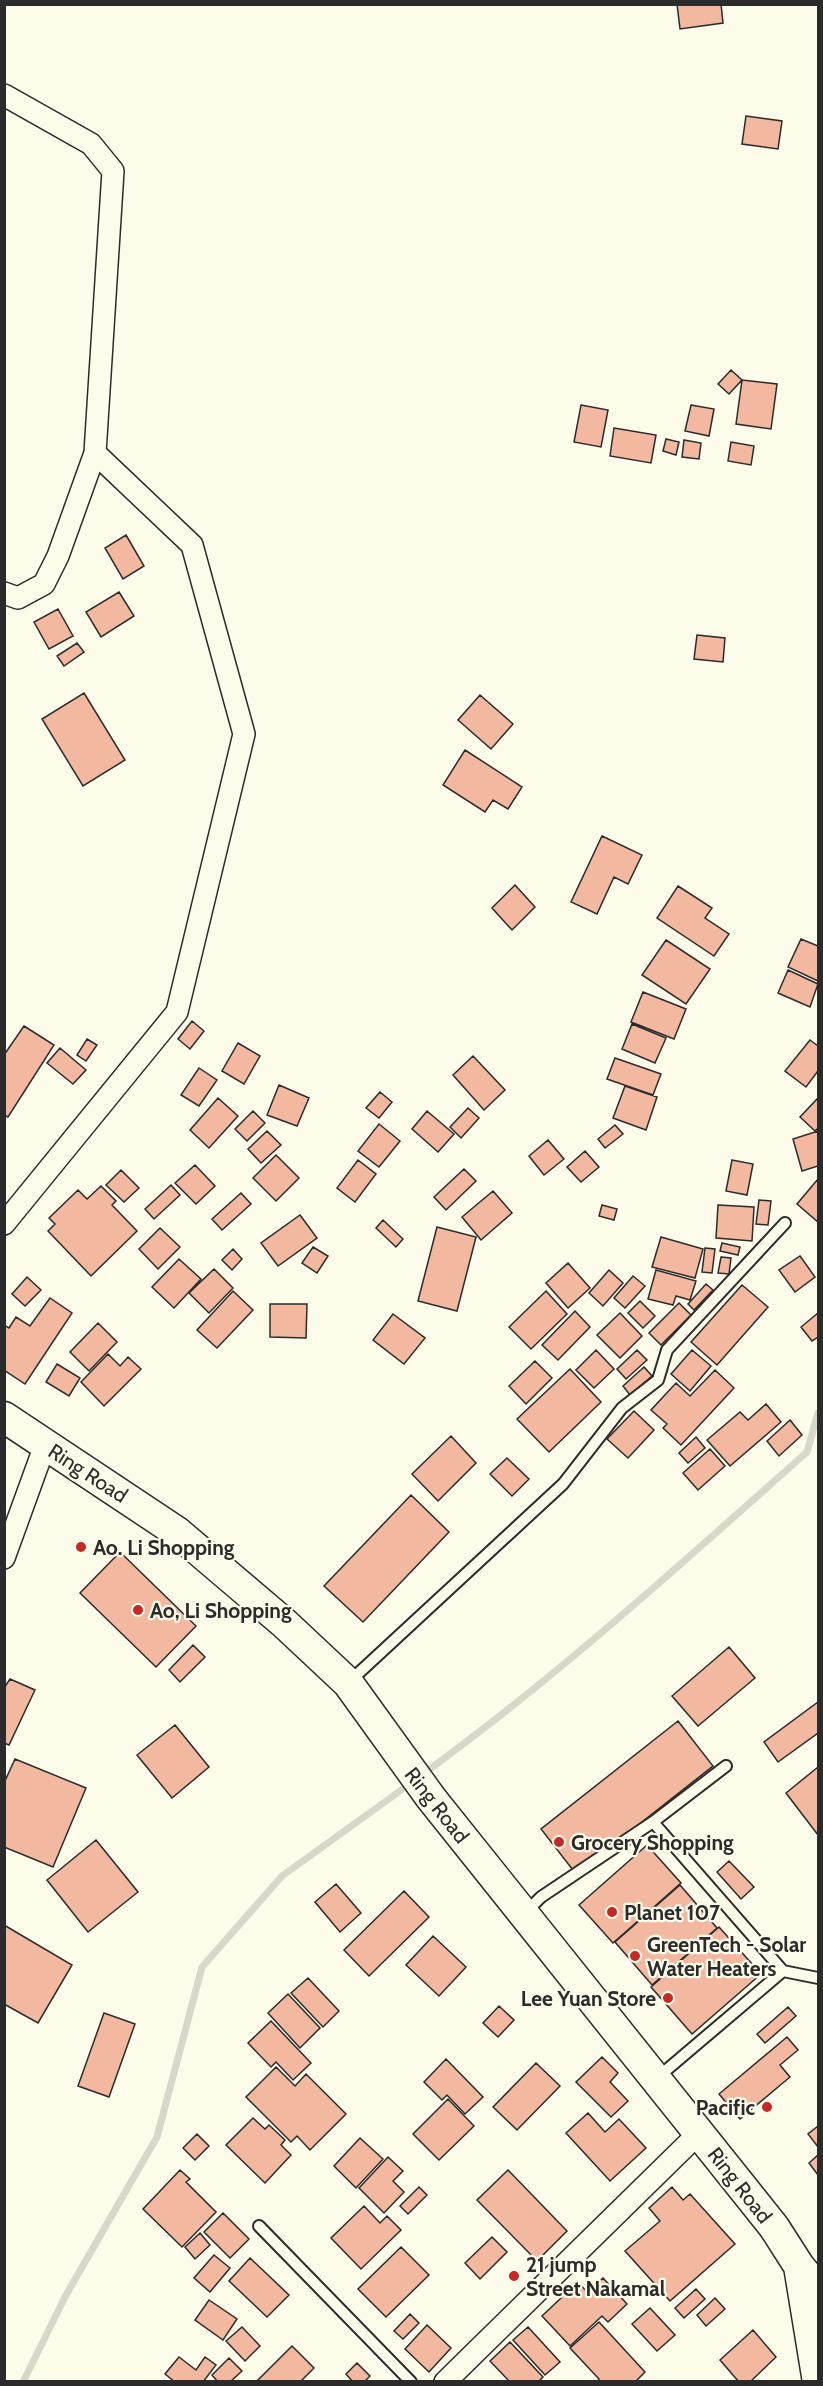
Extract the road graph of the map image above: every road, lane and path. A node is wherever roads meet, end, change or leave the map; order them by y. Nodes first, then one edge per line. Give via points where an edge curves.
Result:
1 (4, 95) edge
2 (95, 453) junction
3 (4, 593) edge
4 (785, 1223) dead end
5 (4, 1224) edge
6 (4, 1417) edge
7 (45, 1445) junction
8 (4, 1558) edge
9 (348, 1683) junction
10 (726, 1766) dead end
11 (653, 1822) junction
12 (523, 1914) junction
13 (783, 1971) junction
14 (819, 1978) edge
15 (655, 2080) junction
16 (699, 2133) junction
17 (259, 2226) dead end
18 (799, 2266) junction
19 (819, 2289) edge
20 (411, 2382) edge
21 (445, 2382) edge
22 (818, 2382) edge

1 - 2 street via 91,144 113,171
2 - 3 street via 44,584 18,598
2 - 5 street via 192,545 244,734 177,1012
4 - 9 lane via 667,1350 658,1380 622,1408 563,1484
6 - 7 main road, Ring Road
7 - 8 street
7 - 9 main road, Ring Road via 177,1532
9 - 12 main road, Ring Road via 431,1798
10 - 11 lane
11 - 12 lane via 541,1897
11 - 13 lane
12 - 15 main road, Ring Road
13 - 14 lane
13 - 15 lane
15 - 16 main road, Ring Road
16 - 18 main road, Ring Road via 774,2227
16 - 21 street
17 - 20 lane
18 - 19 main road, Ring Road
18 - 22 main road, Ring Road

